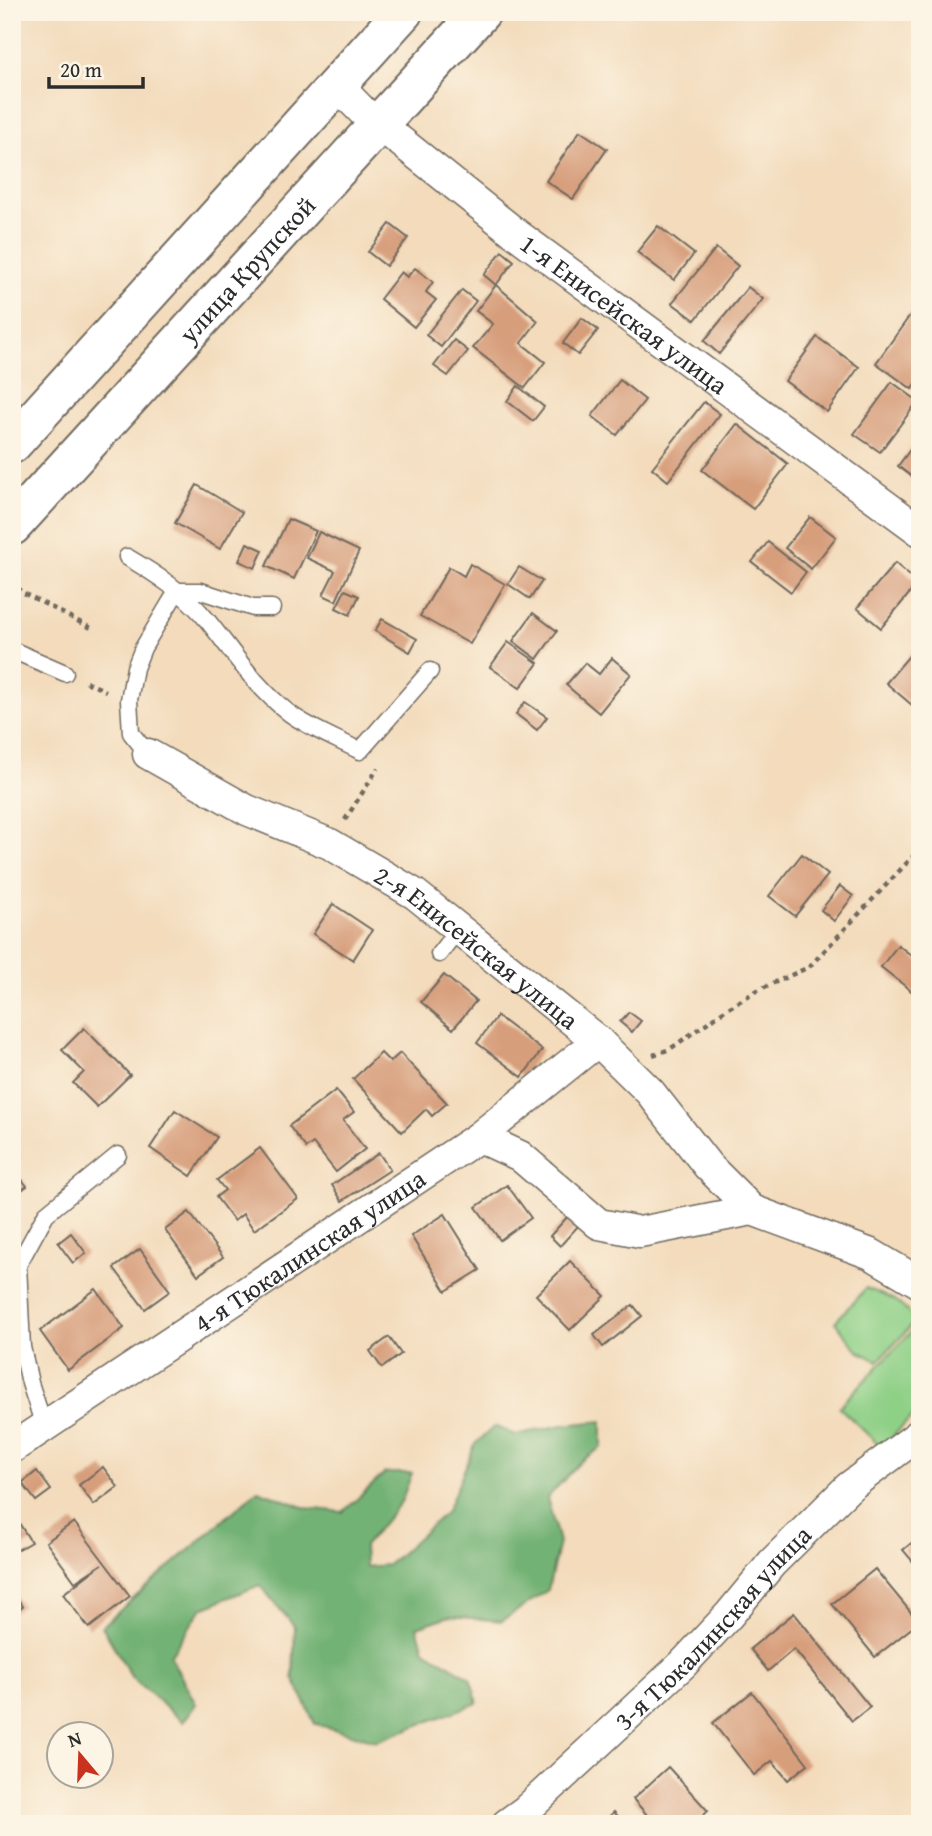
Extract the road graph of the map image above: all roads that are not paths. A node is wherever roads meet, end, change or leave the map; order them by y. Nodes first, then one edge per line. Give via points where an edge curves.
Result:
1 (403, 12) edge
2 (481, 12) edge
3 (337, 85) junction
4 (376, 125) junction
5 (12, 444) edge
6 (12, 526) edge
7 (920, 531) edge
8 (127, 557) dead end
9 (177, 591) junction
10 (272, 608) dead end
11 (12, 650) edge
12 (430, 671) dead end
13 (65, 673) road end
14 (148, 754) joint
15 (458, 929) junction
16 (439, 954) dead end
17 (597, 1041) junction
18 (479, 1137) junction
19 (118, 1155) dead end
20 (752, 1210) junction
21 (920, 1283) edge
22 (44, 1426) junction
23 (920, 1434) edge
24 (12, 1448) edge
25 (522, 1819) edge

1 - 3 main road
2 - 4 main road, улица Крупской
3 - 4 street, 1-я Енисейская улица
3 - 5 main road
4 - 6 main road, улица Крупской
4 - 7 street, 1-я Енисейская улица
8 - 9 lane
9 - 10 lane via 201,591 253,608
9 - 12 lane via 289,713 360,751
9 - 14 lane via 143,648 129,700 131,733
11 - 13 lane
14 - 15 street, 2-я Енисейская улица via 247,810 330,844 415,894
15 - 16 lane
15 - 17 street, 2-я Енисейская улица
17 - 18 street, 4-я Тюкалинская улица
17 - 20 street, 2-я Енисейская улица via 650,1092 708,1166
18 - 20 street via 520,1156 598,1224 640,1232
18 - 22 street, 4-я Тюкалинская улица
19 - 22 lane via 46,1214 18,1265 22,1346
20 - 21 street, 2-я Енисейская улица via 872,1254
22 - 24 street, 4-я Тюкалинская улица
23 - 25 street, 3-я Тюкалинская улица via 849,1487 772,1563 683,1664

